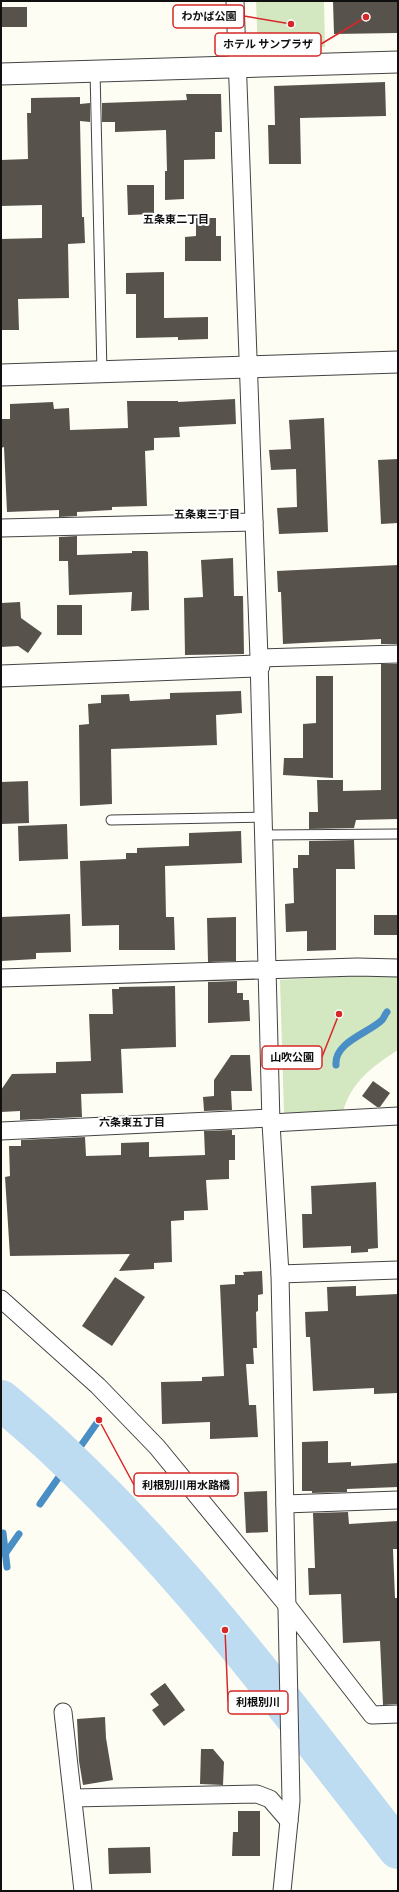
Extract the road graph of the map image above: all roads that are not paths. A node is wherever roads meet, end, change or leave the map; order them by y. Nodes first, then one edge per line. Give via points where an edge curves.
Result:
1 (235, 1) edge
2 (398, 62) edge
3 (236, 66) junction
4 (95, 71) junction
5 (1, 74) edge
6 (398, 362) edge
7 (248, 368) junction
8 (102, 372) junction
9 (1, 375) edge
10 (254, 522) junction
11 (1, 528) edge
12 (398, 654) edge
13 (259, 662) junction
14 (1, 676) edge
15 (263, 817) junction
16 (111, 820) dead end
17 (398, 834) edge
18 (264, 835) junction
19 (398, 968) edge
20 (268, 971) junction
21 (1, 978) edge
22 (398, 1116) edge
23 (271, 1121) junction
24 (1, 1131) edge
25 (398, 1270) edge
26 (280, 1274) junction
27 (1, 1299) edge
28 (398, 1500) edge
29 (285, 1504) junction
30 (286, 1604) junction
31 (63, 1712) dead end
32 (398, 1714) edge
33 (73, 1798) junction
34 (289, 1821) junction
35 (83, 1891) edge
36 (282, 1891) edge

1 - 3 street
2 - 3 street
3 - 4 street
3 - 7 street
4 - 5 street
4 - 8 lane
6 - 7 street
7 - 8 street
7 - 10 street
8 - 9 street
10 - 11 street
10 - 13 street
12 - 13 street
13 - 14 street
13 - 15 street
15 - 16 lane
15 - 18 street
17 - 18 lane
18 - 20 street
19 - 20 street
20 - 21 street
20 - 23 street
22 - 23 street
23 - 24 street
23 - 26 street
25 - 26 street
26 - 29 street
27 - 30 street via 126,1413
28 - 29 street
29 - 30 street
30 - 32 street via 372,1715
30 - 34 street via 291,1801
31 - 33 street
33 - 34 street via 257,1794 270,1799
33 - 35 street
34 - 36 street

